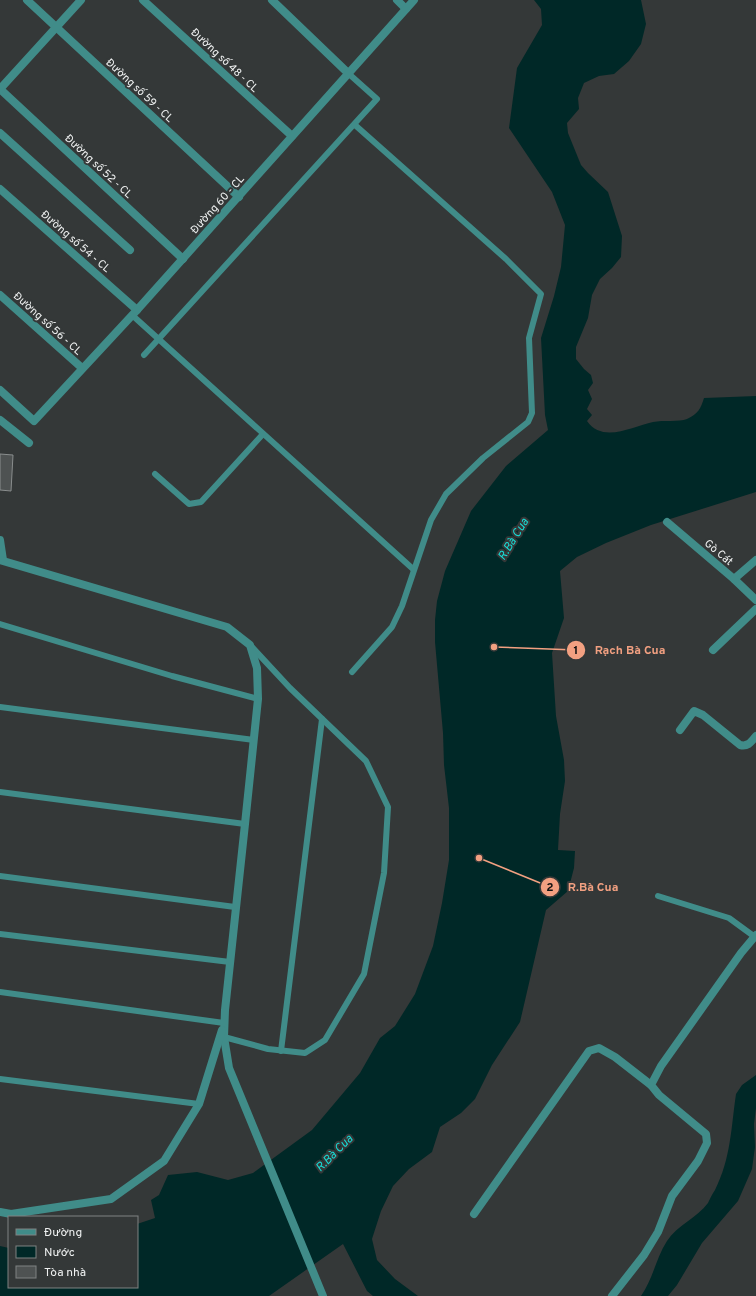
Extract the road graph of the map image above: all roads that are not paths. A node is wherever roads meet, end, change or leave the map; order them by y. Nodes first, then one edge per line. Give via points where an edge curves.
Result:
1 (27, 0) edge
2 (81, 0) edge
3 (143, 0) edge
4 (272, 0) edge
5 (397, 0) edge
6 (414, 0) edge
7 (406, 9) junction
8 (56, 28) junction
9 (349, 74) junction
10 (0, 89) edge
11 (355, 125) junction
12 (0, 132) edge
13 (292, 136) junction
14 (0, 189) edge
15 (239, 197) junction
16 (130, 250) dead end
17 (183, 259) junction
18 (0, 295) edge
19 (134, 313) junction
20 (158, 339) junction
21 (144, 355) dead end
22 (82, 368) junction
23 (0, 390) edge
24 (0, 420) edge
25 (263, 434) junction
26 (29, 443) dead end
27 (155, 474) dead end
28 (667, 522) dead end
29 (0, 540) edge
30 (1, 560) edge
31 (756, 560) edge
32 (414, 569) junction
33 (734, 579) junction
34 (756, 600) edge
35 (756, 609) edge
36 (0, 624) edge
37 (250, 644) junction
38 (713, 650) dead end
39 (352, 672) dead end
40 (258, 699) junction
41 (0, 707) edge
42 (322, 719) junction
43 (680, 730) dead end
44 (756, 736) edge
45 (254, 740) junction
46 (0, 792) edge
47 (246, 824) junction
48 (0, 876) edge
49 (658, 896) dead end
50 (235, 907) junction
51 (0, 934) edge
52 (755, 936) edge
53 (230, 962) junction
54 (0, 992) edge
55 (224, 1023) junction
56 (224, 1037) junction
57 (281, 1051) junction
58 (0, 1078) edge
59 (651, 1085) junction
60 (199, 1104) junction
61 (0, 1212) edge
62 (474, 1214) dead end
63 (323, 1296) edge
64 (612, 1296) edge

1 - 8 street, Đường số 59 - CL
2 - 8 street
3 - 13 street, Đường số 48 - CL
4 - 9 street
5 - 7 street
6 - 7 street, Đường 60 - CL
7 - 9 street, Đường 60 - CL
8 - 10 street
8 - 15 street, Đường số 59 - CL
9 - 11 lane via 377,99
9 - 13 street, Đường 60 - CL
10 - 17 street, Đường số 52 - CL
11 - 20 lane
11 - 32 lane via 542,294 529,338 532,413 528,422 483,458 446,494 431,520
12 - 16 street
13 - 15 street, Đường 60 - CL
14 - 19 street, Đường số 54 - CL
15 - 17 street, Đường 60 - CL
17 - 19 street, Đường 60 - CL
18 - 22 street, Đường số 56 - CL
19 - 20 lane
19 - 22 street, Đường 60 - CL
20 - 21 lane
20 - 25 lane
22 - 23 street, Đường 60 - CL via 34,421
24 - 26 street
25 - 27 lane via 201,502 189,504
25 - 32 lane
28 - 33 street, Gò Cát
29 - 30 street
30 - 37 street via 227,627
31 - 33 street
32 - 39 lane via 392,627
33 - 34 street, Gò Cát
35 - 38 street
36 - 40 lane
37 - 40 street via 257,668
37 - 42 lane
40 - 45 street
41 - 45 lane
42 - 57 lane
42 - 57 lane via 366,761 388,807 384,873 364,974 325,1040 305,1053
43 - 44 street via 694,711 703,715 740,745 749,744
45 - 47 street
46 - 47 lane
47 - 50 street
48 - 50 lane
49 - 52 lane via 729,918
50 - 53 street
51 - 53 lane
52 - 59 street via 661,1066
53 - 55 street
54 - 55 lane
55 - 56 street
55 - 60 street
56 - 57 lane
56 - 63 street via 229,1068
58 - 60 lane
59 - 62 street via 599,1048 589,1051
59 - 64 street via 658,1095 706,1134 707,1143 698,1161 672,1196 658,1232 644,1255
60 - 61 street via 164,1161 111,1199 11,1214

